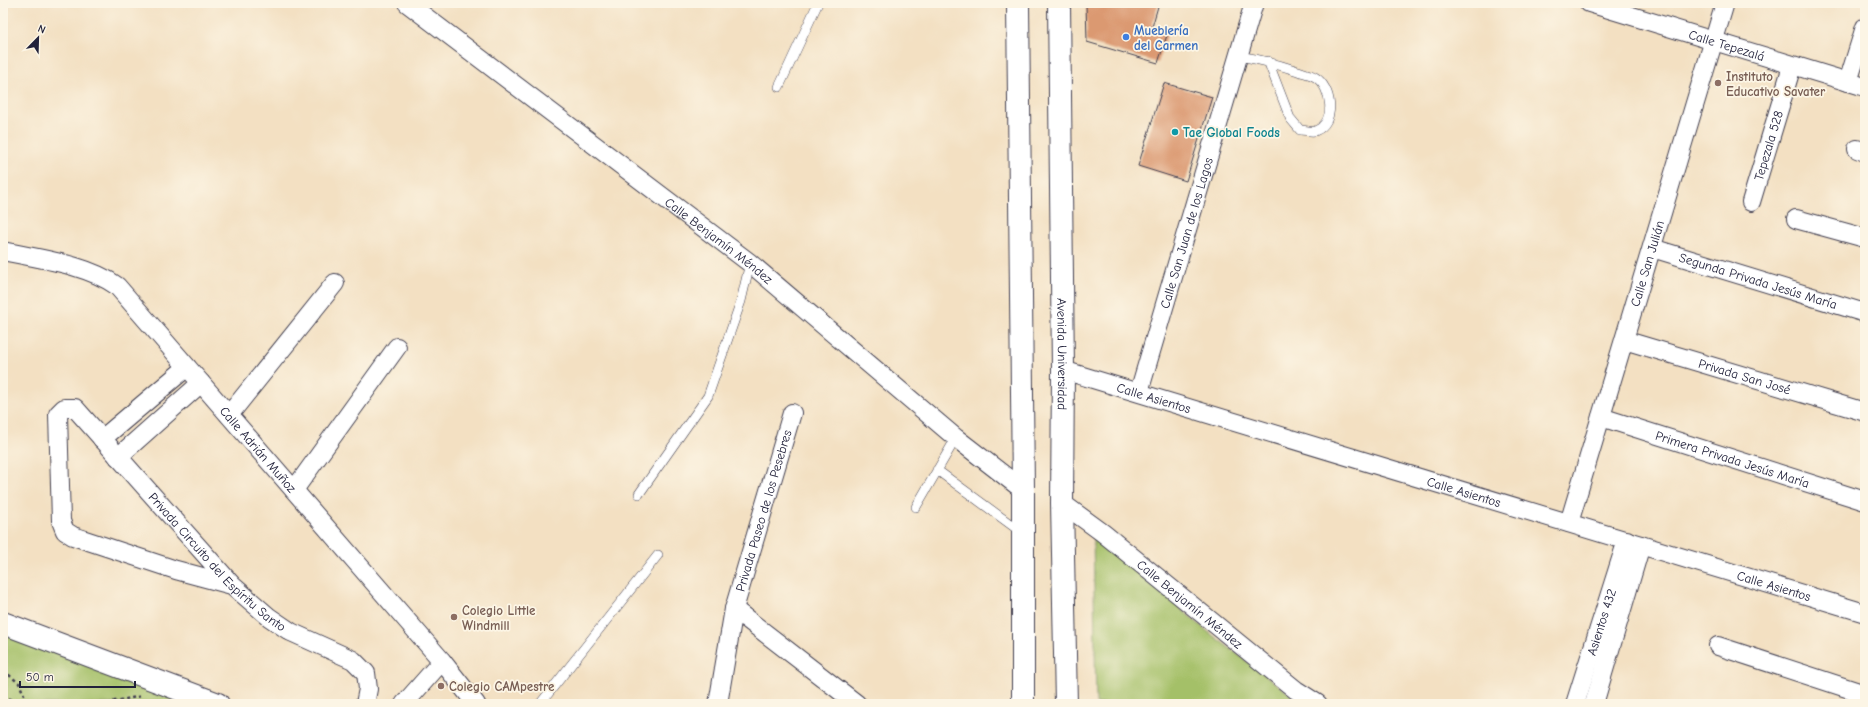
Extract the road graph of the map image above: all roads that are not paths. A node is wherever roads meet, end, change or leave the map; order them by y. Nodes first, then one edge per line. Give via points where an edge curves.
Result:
1 (407, 3) edge
2 (818, 3) edge
3 (1018, 3) edge
4 (1059, 3) edge
5 (1254, 3) edge
6 (1589, 3) edge
7 (1725, 3) edge
8 (1865, 27) edge
9 (1714, 42) junction
10 (1238, 56) junction
11 (1268, 61) junction
12 (1792, 66) junction
13 (1848, 82) junction
14 (1865, 87) edge
15 (779, 88) dead end
16 (1751, 202) dead end
17 (1796, 219) dead end
18 (1865, 238) edge
19 (1652, 248) junction
20 (3, 250) edge
21 (750, 263) junction
22 (335, 283) dead end
23 (1865, 313) edge
24 (1624, 340) junction
25 (397, 347) dead end
26 (187, 367) junction
27 (1063, 370) junction
28 (201, 383) junction
29 (1139, 392) junction
30 (1865, 412) edge
31 (792, 413) dead end
32 (229, 415) junction
33 (1601, 417) junction
34 (956, 438) junction
35 (102, 439) junction
36 (118, 457) junction
37 (937, 470) junction
38 (294, 490) junction
39 (1023, 490) junction
40 (639, 494) dead end
41 (1865, 501) edge
42 (1062, 503) junction
43 (916, 507) dead end
44 (1568, 523) junction
45 (1023, 533) junction
46 (1634, 543) junction
47 (658, 555) dead end
48 (232, 585) junction
49 (1619, 591) junction
50 (734, 609) junction
51 (1865, 613) edge
52 (3, 624) edge
53 (1718, 646) dead end
54 (442, 661) junction
55 (1865, 694) edge
56 (218, 704) edge
57 (365, 704) edge
58 (404, 704) edge
59 (476, 704) edge
60 (540, 704) edge
61 (718, 704) edge
62 (857, 704) edge
63 (1023, 704) edge
64 (1066, 704) edge
65 (1318, 704) edge
66 (1576, 704) edge
67 (1594, 704) edge

1 - 21 street, Calle Benjamín Méndez
2 - 15 lane
3 - 39 main road
4 - 27 main road, Avenida Universidad
5 - 10 street, Calle San Juan de los Lagos
6 - 9 street, Calle Tepezalá
7 - 9 street, Calle San Julián
8 - 13 street
9 - 12 street, Calle Tepezalá
9 - 19 street, Calle San Julián
10 - 11 lane
10 - 29 street, Calle San Juan de los Lagos
11 - 11 lane via 1290,118 1300,130 1314,131 1324,125 1331,105 1326,91 1316,77
12 - 13 street, Calle Tepezalá
12 - 16 street, Tepezala 528
13 - 14 street, Calle Tepezalá
17 - 18 street
19 - 23 street, Segunda Privada Jesús María
19 - 24 street, Calle San Julián
20 - 26 street, Calle Adrián Muñoz via 104,276 117,286
21 - 34 street, Calle Benjamín Méndez
21 - 40 lane via 741,300 708,396
22 - 32 street
24 - 30 street, Privada San José
24 - 33 street, Calle San Julián
25 - 38 street
26 - 28 street, Calle Adrián Muñoz
26 - 35 street
27 - 29 street, Calle Asientos
27 - 42 main road, Avenida Universidad
28 - 32 street, Calle Adrián Muñoz
28 - 36 street
29 - 44 street, Calle Asientos
31 - 50 street, Privada Paseo de los Pesebres
32 - 38 street, Calle Adrián Muñoz
33 - 41 street, Primera Privada Jesús María
33 - 44 street, Calle San Julián
34 - 37 lane
34 - 39 street, Calle Benjamín Méndez
35 - 36 street, Privada Circuito del Espíritu Santo
35 - 48 street, Privada Circuito del Espíritu Santo via 75,408 64,408 58,414 61,521 65,531 73,536 176,570
36 - 48 street, Privada Circuito del Espíritu Santo
37 - 43 lane
37 - 45 lane
38 - 54 street, Calle Adrián Muñoz
39 - 45 main road
42 - 64 main road, Avenida Universidad
42 - 65 street, Calle Benjamín Méndez via 1296,690
44 - 46 street, Calle Asientos
45 - 63 main road
46 - 49 street, Asientos 432
46 - 51 street, Calle Asientos
47 - 60 lane
48 - 57 street, Privada Circuito del Espíritu Santo via 291,632 353,660 366,673 368,689
49 - 66 street, Asientos 432
49 - 67 street, Asientos 432
50 - 61 street, Privada Paseo de los Pesebres
50 - 62 street
52 - 56 main road
53 - 55 street
54 - 58 street
54 - 59 street, Calle Adrián Muñoz

